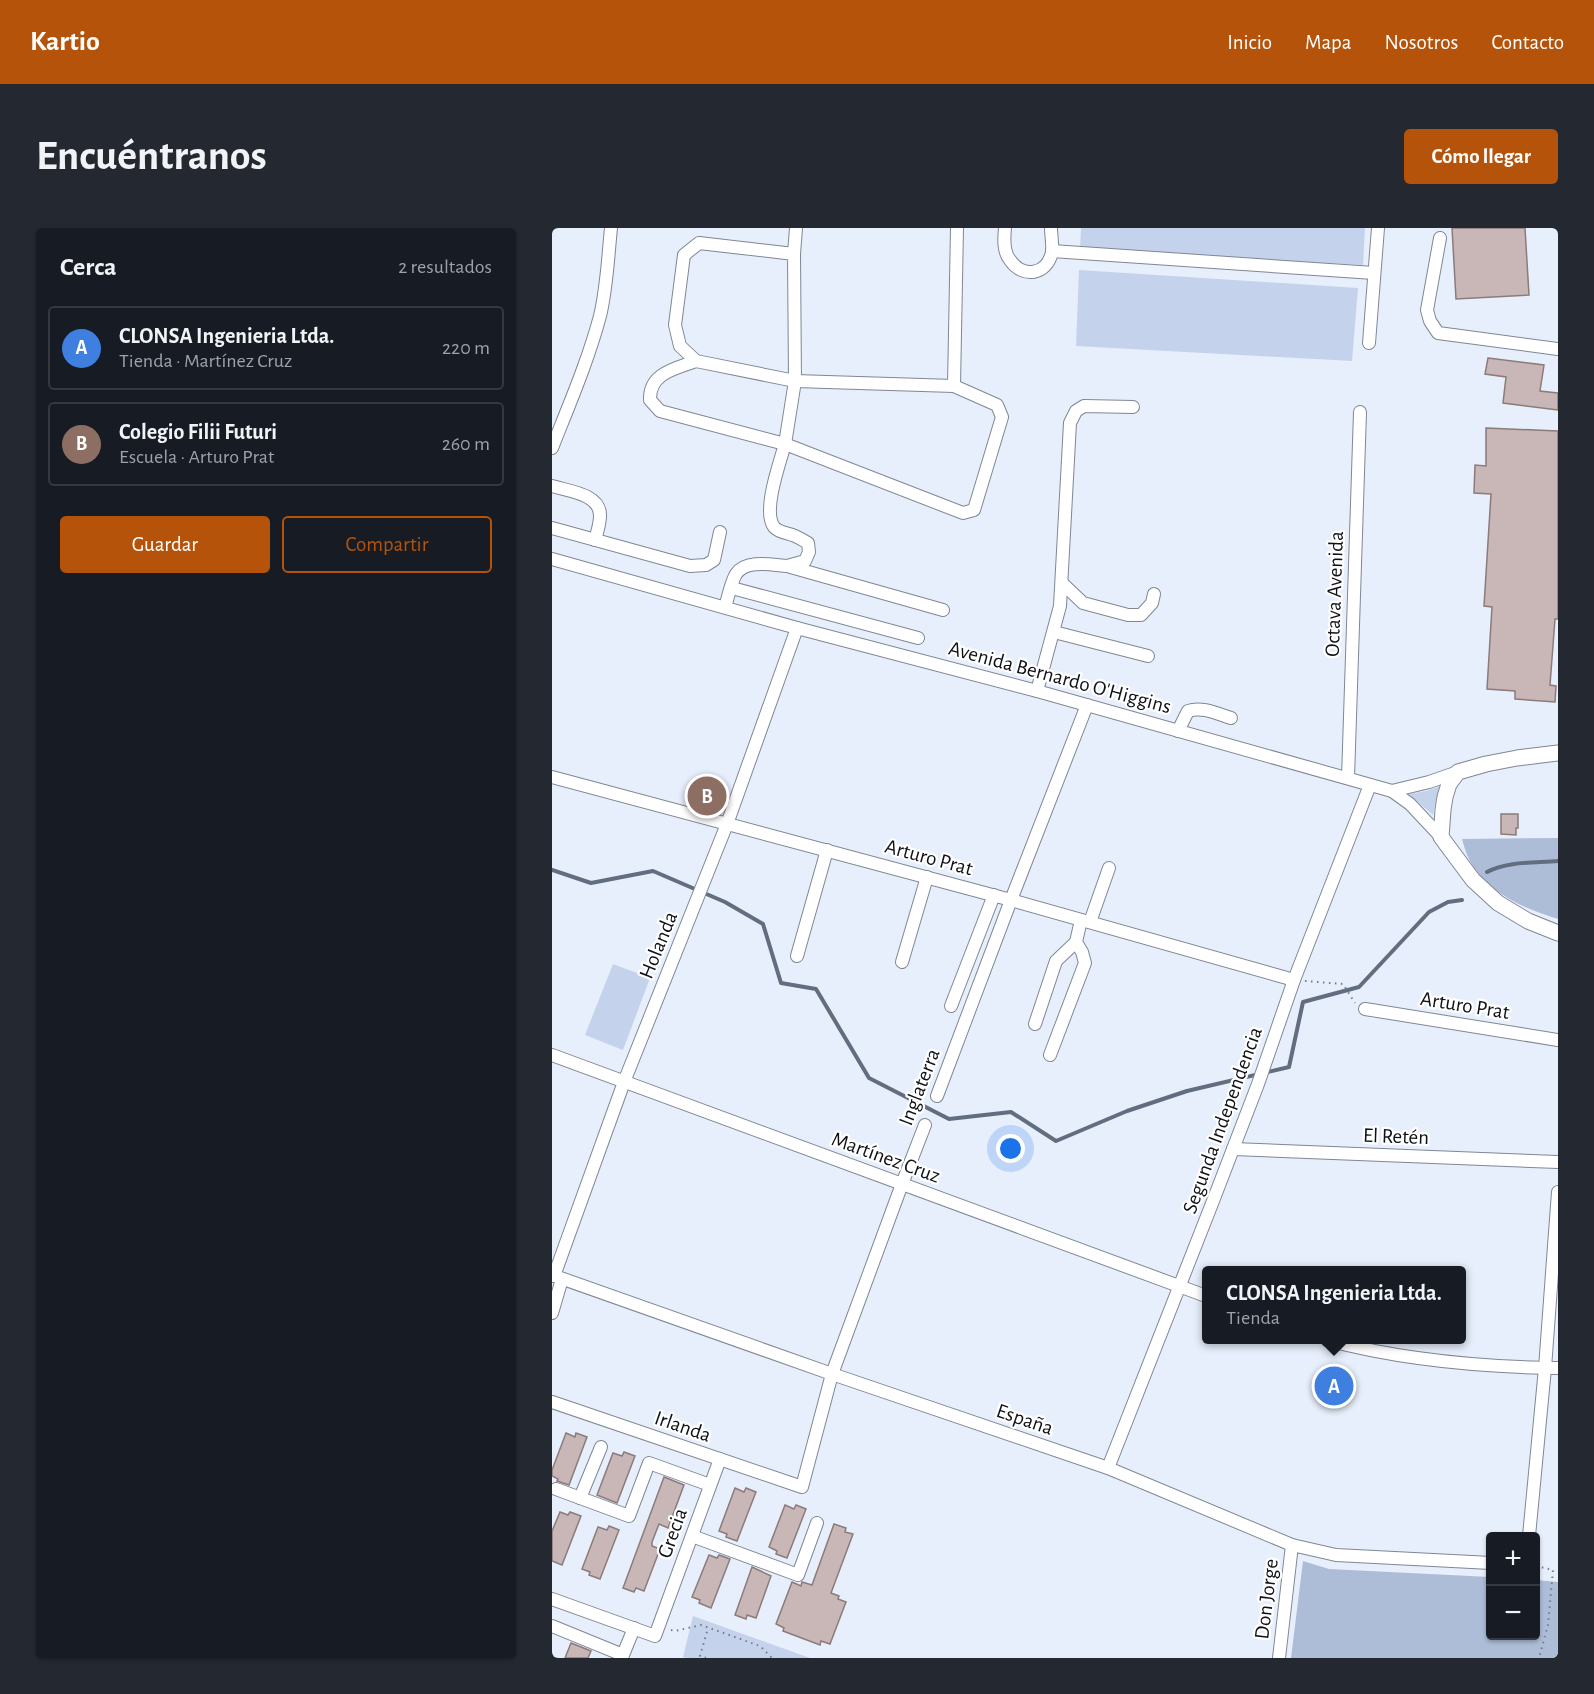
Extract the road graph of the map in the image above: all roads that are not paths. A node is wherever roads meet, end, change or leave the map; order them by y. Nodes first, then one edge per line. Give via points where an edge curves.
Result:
1 (611, 228) edge
2 (796, 228) edge
3 (957, 228) edge
4 (1005, 228) edge
5 (1051, 228) edge
6 (1378, 228) edge
7 (1440, 238) dead end
8 (1052, 251) junction
9 (794, 254) junction
10 (1374, 273) junction
11 (1369, 343) dead end
12 (1558, 349) edge
13 (696, 361) junction
14 (795, 381) junction
15 (954, 387) junction
16 (1133, 407) dead end
17 (1360, 412) dead end
18 (785, 444) junction
19 (552, 448) edge
20 (552, 486) edge
21 (552, 528) edge
22 (720, 532) dead end
23 (595, 540) junction
24 (552, 559) edge
25 (787, 566) junction
26 (1062, 583) junction
27 (732, 588) junction
28 (1154, 594) dead end
29 (725, 607) junction
30 (943, 609) dead end
31 (797, 628) junction
32 (1053, 632) junction
33 (918, 638) dead end
34 (1148, 656) dead end
35 (1037, 692) junction
36 (1087, 705) junction
37 (1231, 718) dead end
38 (1178, 731) junction
39 (1558, 753) edge
40 (1458, 772) junction
41 (552, 777) edge
42 (1348, 778) junction
43 (1370, 785) junction
44 (1392, 791) junction
45 (727, 824) junction
46 (1441, 837) junction
47 (827, 850) junction
48 (1109, 868) dead end
49 (927, 877) junction
50 (994, 895) junction
51 (1011, 900) junction
52 (1085, 921) junction
53 (1558, 933) edge
54 (1076, 942) junction
55 (797, 956) dead end
56 (902, 962) dead end
57 (1294, 980) junction
58 (951, 1006) dead end
59 (1365, 1009) dead end
60 (1035, 1024) dead end
61 (1558, 1040) edge
62 (552, 1055) edge
63 (1050, 1055) dead end
64 (624, 1082) junction
65 (937, 1096) dead end
66 (926, 1125) dead end
67 (1233, 1149) junction
68 (1558, 1162) edge
69 (902, 1184) junction
70 (1558, 1192) edge
71 (556, 1277) edge
72 (1180, 1285) junction
73 (1202, 1294) edge
74 (552, 1313) edge
75 (1345, 1344) edge
76 (1545, 1368) junction
77 (1558, 1368) edge
78 (832, 1374) junction
79 (552, 1402) edge
80 (600, 1447) dead end
81 (720, 1459) junction
82 (1108, 1468) junction
83 (710, 1485) junction
84 (802, 1487) joint
85 (556, 1489) dead end
86 (580, 1498) junction
87 (817, 1523) dead end
88 (1529, 1532) edge
89 (692, 1536) junction
90 (1292, 1545) junction
91 (1486, 1563) edge
92 (552, 1599) edge
93 (552, 1626) edge
94 (634, 1628) junction
95 (1279, 1658) edge

1 - 19 street via 600,315
2 - 9 street
3 - 15 street
4 - 8 street via 1006,254 1010,262 1026,273 1038,272 1047,264
5 - 8 street
6 - 10 street
7 - 12 street via 1427,310 1438,333
8 - 10 street
9 - 13 street via 699,243 684,255 675,325 680,346
9 - 14 street
10 - 11 street
13 - 14 street
13 - 18 street via 659,375 650,400 660,411
14 - 15 street
14 - 18 street
15 - 18 street via 997,405 1002,417 974,510 963,513
16 - 26 street via 1084,406 1070,423
17 - 42 street, Octava Avenida
18 - 25 street via 770,514 773,526 808,543 809,552 805,561
20 - 23 street via 589,497 599,506
21 - 23 street
22 - 23 street via 714,560 706,565 690,566
24 - 29 street, Avenida Bernardo O'Higgins
25 - 27 street via 745,566 736,574
25 - 30 street
26 - 28 street via 1083,603 1128,615 1141,615 1152,603
26 - 32 street
27 - 29 street
27 - 33 street
29 - 31 street, Avenida Bernardo O'Higgins
31 - 35 street, Avenida Bernardo O'Higgins
31 - 45 street, Holanda
32 - 34 street
32 - 35 street
35 - 36 street, Avenida Bernardo O'Higgins
36 - 38 street, Avenida Bernardo O'Higgins
36 - 51 street, Inglaterra
37 - 38 street via 1193,709 1188,711
38 - 42 street, Avenida Bernardo O'Higgins
39 - 40 main road, Avenida Bernardo O'Higgins
40 - 44 street, Avenida Bernardo O'Higgins
40 - 46 main road via 1445,797
41 - 45 street, Arturo Prat
42 - 43 street, Avenida Bernardo O'Higgins
43 - 44 street, Avenida Bernardo O'Higgins
43 - 57 street, Segunda Independencia
44 - 46 street
45 - 47 street, Arturo Prat
45 - 64 street, Holanda
46 - 53 main road via 1473,880 1498,903
47 - 49 street, Arturo Prat
47 - 55 street
48 - 52 street
49 - 50 street, Arturo Prat
49 - 56 street
50 - 51 street, Arturo Prat
50 - 58 street
51 - 52 street, Arturo Prat
51 - 65 street, Inglaterra
52 - 54 street
52 - 57 street, Arturo Prat
54 - 60 street via 1056,961
54 - 63 street via 1085,963
57 - 67 street, Segunda Independencia
59 - 61 street, Arturo Prat
62 - 64 street, Martínez Cruz
64 - 69 street, Martínez Cruz
64 - 71 street, Holanda
66 - 69 street, Inglaterra
67 - 68 street, El Retén
67 - 72 street, Segunda Independencia
69 - 72 street, Martínez Cruz
69 - 78 street, Inglaterra
70 - 76 street
71 - 74 street, Holanda
71 - 78 street, España
72 - 73 street, Martínez Cruz
72 - 82 street, Segunda Independencia
75 - 76 street via 1447,1362
76 - 77 street
76 - 88 street
78 - 82 street, España
78 - 84 street, Inglaterra
79 - 81 street, Irlanda
80 - 86 street
81 - 83 street, Grecia
81 - 84 street, Irlanda
82 - 90 street, España
83 - 86 street via 649,1463 629,1516
83 - 89 street, Grecia
85 - 86 street
87 - 89 street via 798,1575
89 - 94 street, Grecia via 655,1636
90 - 91 street, España via 1336,1555
90 - 95 street, Don Jorge
92 - 94 street
93 - 94 street via 623,1654

